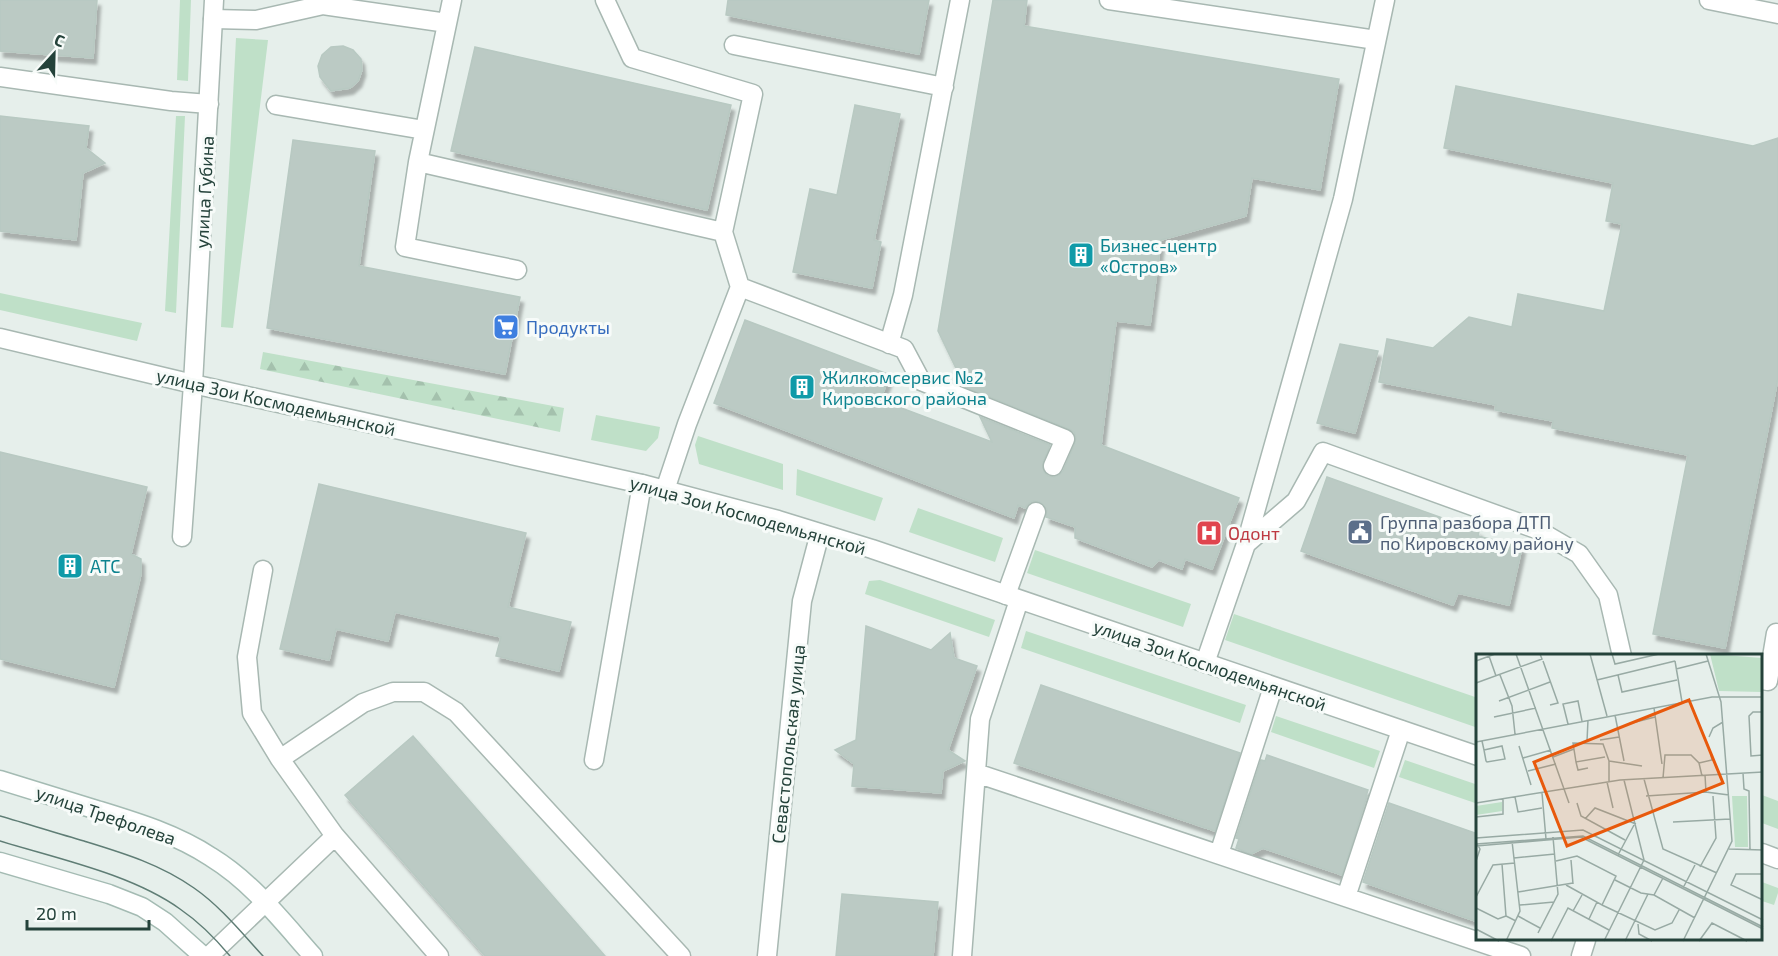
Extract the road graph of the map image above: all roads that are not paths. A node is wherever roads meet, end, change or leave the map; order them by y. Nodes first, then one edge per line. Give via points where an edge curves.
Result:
1 (214, 0) edge
2 (452, 0) edge
3 (604, 0) edge
4 (960, 0) edge
5 (1109, 0) edge
6 (1385, 0) edge
7 (1710, 0) edge
8 (1778, 14) edge
9 (213, 19) junction
10 (447, 23) junction
11 (1376, 40) junction
12 (734, 45) dead end
13 (0, 77) edge
14 (944, 87) junction
15 (209, 104) junction
16 (276, 105) dead end
17 (424, 130) junction
18 (418, 162) junction
19 (723, 232) junction
20 (517, 270) dead end
21 (740, 287) junction
22 (0, 338) edge
23 (889, 344) junction
24 (193, 384) junction
25 (1053, 466) dead end
26 (642, 484) junction
27 (665, 490) junction
28 (1036, 512) dead end
29 (820, 533) junction
30 (182, 537) dead end
31 (1246, 544) junction
32 (263, 570) dead end
33 (1012, 598) junction
34 (1776, 633) dead end
35 (1622, 654) edge
36 (1205, 663) junction
37 (1763, 680) edge
38 (1274, 687) junction
39 (1401, 730) junction
40 (1476, 755) edge
41 (280, 759) junction
42 (594, 760) dead end
43 (976, 773) junction
44 (0, 780) edge
45 (335, 836) junction
46 (1219, 854) junction
47 (1763, 854) edge
48 (1778, 859) edge
49 (0, 862) edge
50 (1346, 897) junction
51 (265, 901) junction
52 (1476, 941) edge
53 (1477, 941) edge
54 (1585, 941) edge
55 (203, 956) edge
56 (209, 956) edge
57 (313, 956) edge
58 (439, 956) edge
59 (681, 956) edge
60 (767, 956) edge
61 (962, 956) edge
62 (1521, 956) edge
63 (1581, 956) edge

1 - 9 street, улица Губина
2 - 10 street
3 - 19 street via 632,58 753,94
4 - 14 street
5 - 11 street
6 - 11 street
7 - 8 street
9 - 10 street via 256,20 323,5
9 - 15 street, улица Губина
10 - 17 street
11 - 31 street via 1343,199
12 - 14 street
13 - 15 street
14 - 23 street via 903,295
15 - 24 street, улица Губина
16 - 17 street
17 - 18 street
18 - 19 street
18 - 20 street via 405,247
19 - 21 street
21 - 23 street
21 - 27 street
22 - 24 street, улица Зои Космодемьянской
23 - 25 street via 904,349 921,381 1065,439
24 - 26 street, улица Зои Космодемьянской
24 - 30 street, улица Губина
26 - 27 street, улица Зои Космодемьянской
26 - 42 street
27 - 29 street, улица Зои Космодемьянской
28 - 33 street
29 - 33 street, улица Зои Космодемьянской
29 - 60 street, Севастопольская улица via 802,601
31 - 35 street via 1296,501 1323,452 1536,529 1579,554 1608,595
31 - 36 street
32 - 41 street via 247,657 251,702 252,713
33 - 36 street, улица Зои Космодемьянской
33 - 43 street via 980,719
34 - 37 street via 1768,681
36 - 38 street, улица Зои Космодемьянской
38 - 39 street, улица Зои Космодемьянской
38 - 46 street
39 - 40 street, улица Зои Космодемьянской
39 - 50 street
41 - 45 street
41 - 59 street via 363,703 393,692 424,692 456,712
43 - 46 street
43 - 61 street
44 - 51 street, улица Трефолева via 181,840 213,858
45 - 51 street
45 - 58 street
46 - 50 street
47 - 48 street
49 - 55 street via 142,907
50 - 52 street
51 - 56 street
51 - 57 street, улица Трефолева
53 - 62 street
54 - 63 street

